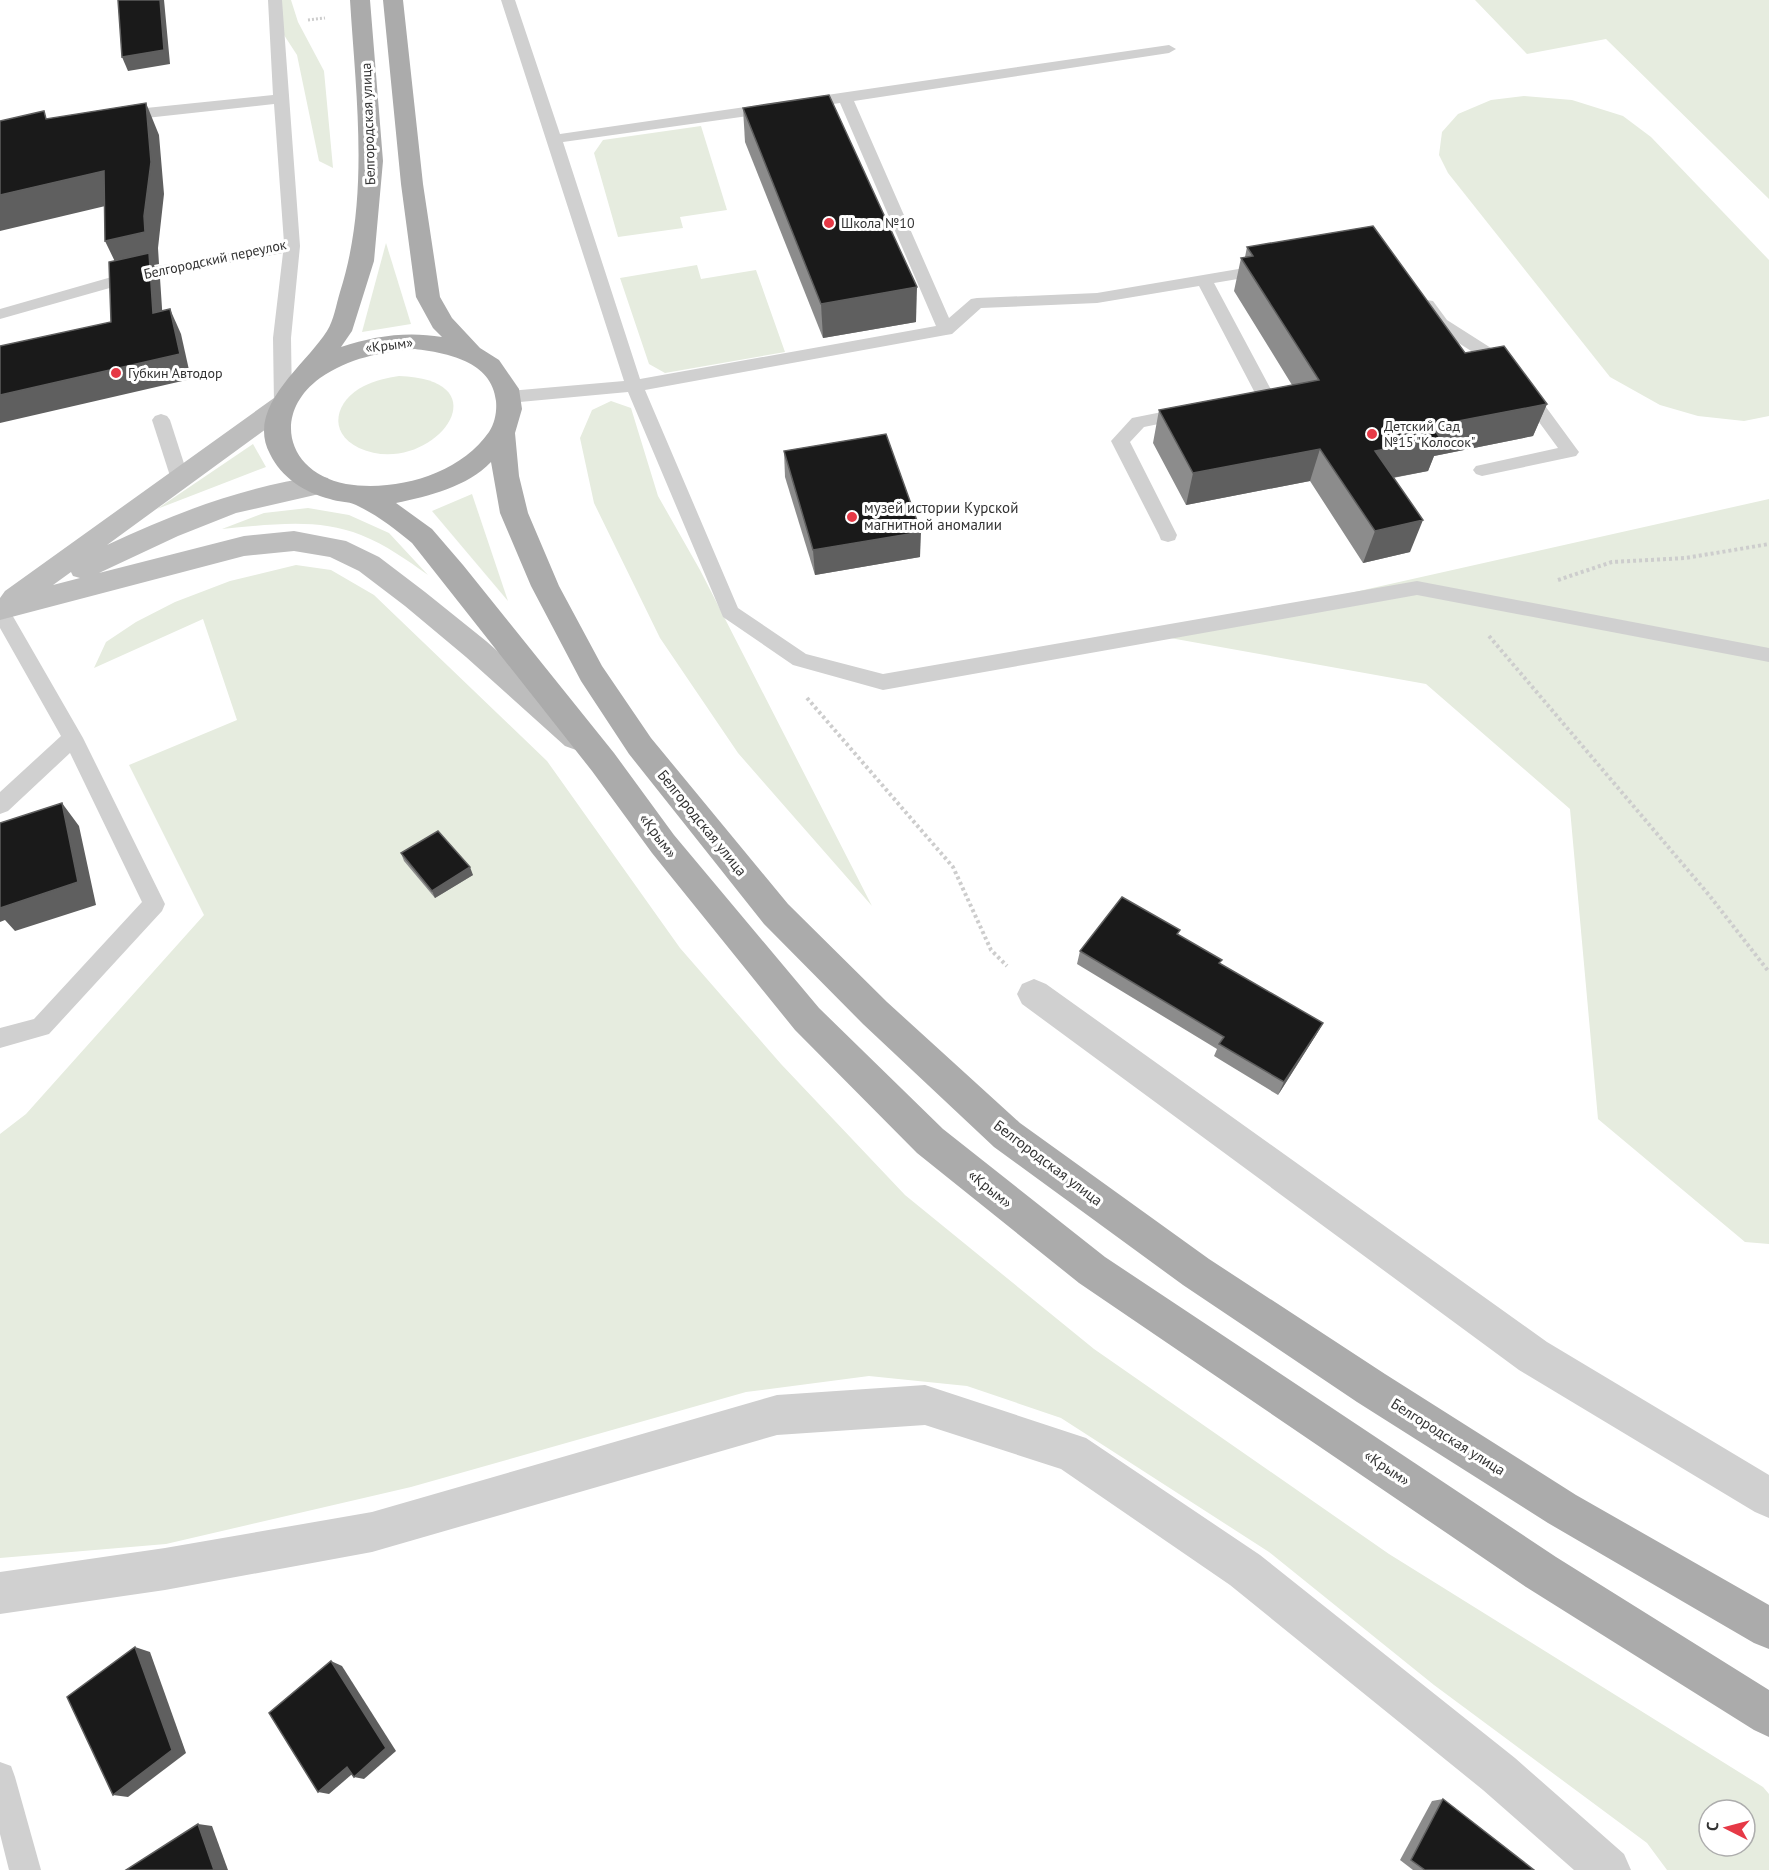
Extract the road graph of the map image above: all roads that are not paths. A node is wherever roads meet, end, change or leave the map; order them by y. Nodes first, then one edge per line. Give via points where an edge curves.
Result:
1 (275, 0) edge
2 (360, 0) edge
3 (393, 0) edge
4 (508, 0) edge
5 (1169, 50) dead end
6 (845, 98) junction
7 (281, 99) junction
8 (101, 123) edge
9 (554, 139) junction
10 (292, 246) junction
11 (1282, 266) edge
12 (1203, 280) junction
13 (1420, 296) edge
14 (0, 314) edge
15 (946, 330) junction
16 (470, 352) junction
17 (305, 377) junction
18 (634, 386) junction
19 (509, 397) junction
20 (283, 404) junction
21 (1231, 404) edge
22 (1208, 409) edge
23 (161, 420) dead end
24 (502, 433) junction
25 (1482, 471) dead end
26 (180, 479) junction
27 (318, 485) junction
28 (362, 496) junction
29 (1168, 535) dead end
30 (0, 609) edge
31 (1769, 655) edge
32 (73, 738) junction
33 (603, 762) junction
34 (0, 806) edge
35 (1034, 994) road end
36 (0, 1038) edge
37 (1769, 1498) edge
38 (0, 1593) edge
39 (1769, 1628) edge
40 (1769, 1715) edge
41 (0, 1777) edge
42 (25, 1870) edge
43 (1608, 1870) edge

1 - 7 lane, Белгородский переулок
2 - 17 main road, Белгородская улица via 372,161 362,261 340,331
3 - 16 main road via 428,297 442,322
4 - 9 lane
5 - 6 lane
6 - 9 lane
6 - 15 lane
7 - 8 lane via 146,113
7 - 10 lane, Белгородский переулок
9 - 18 lane
10 - 14 lane, Белгородский переулок via 136,275
10 - 20 lane via 282,338
11 - 12 lane
12 - 15 lane via 1097,298 977,303
12 - 21 lane via 1266,397
13 - 25 lane via 1441,324 1506,366 1570,452
15 - 18 lane
16 - 17 main road, «Крым» via 415,341 385,343 356,350
16 - 19 main road, «Крым» via 488,363 502,379
17 - 20 main road, «Крым»
18 - 19 lane
18 - 31 lane via 730,612 800,660 883,682 1417,588
19 - 24 main road, «Крым» via 509,415
20 - 26 main road
20 - 27 main road, «Крым» via 276,429 280,450 292,468
22 - 29 lane via 1138,422 1120,441
23 - 26 lane
24 - 28 main road, «Крым» via 472,465 435,484 403,493
24 - 39 main road, Белгородская улица via 514,513 545,586 591,673 640,746 776,914 875,1013 1007,1135 1197,1272 1562,1509
26 - 30 main road
27 - 28 main road, «Крым»
27 - 30 main road via 252,496 183,522
28 - 33 main road, «Крым» via 395,514 422,536
30 - 32 lane
30 - 33 main road via 244,546 294,541 336,548 369,564 415,599
32 - 34 lane
32 - 36 lane via 154,904 41,1027
33 - 40 main road, «Крым» via 663,844 807,1019 930,1141 1092,1270 1541,1572
35 - 37 street via 1533,1356
38 - 43 street via 165,1569 372,1532 777,1415 925,1405 1072,1452 1245,1570 1499,1774
41 - 42 lane

